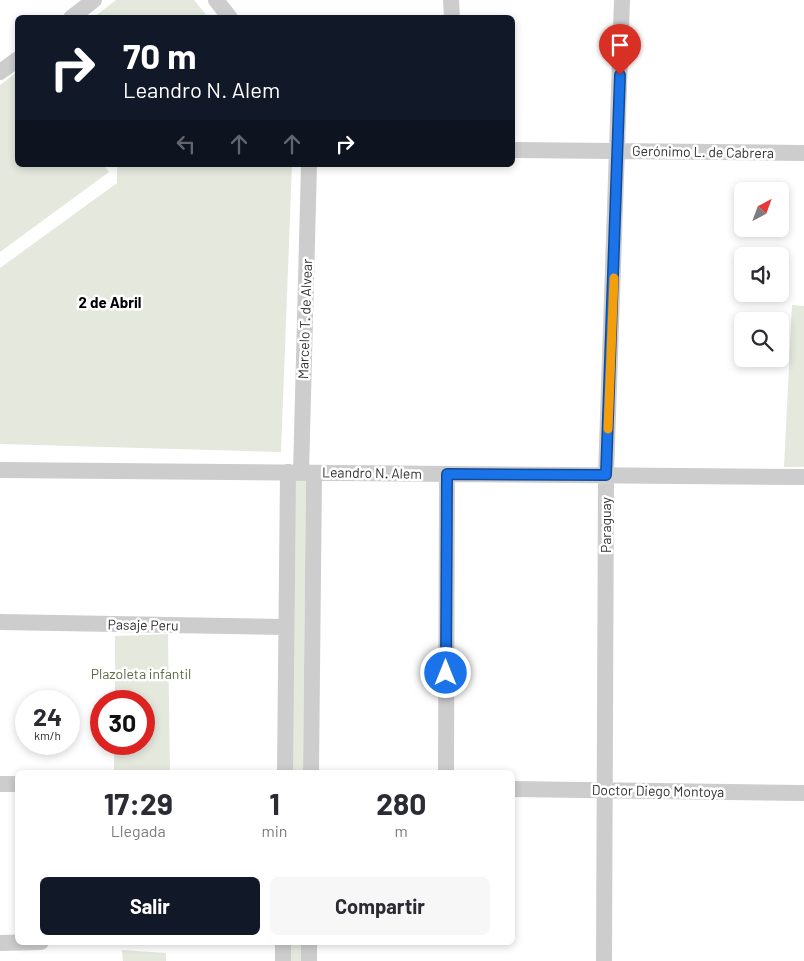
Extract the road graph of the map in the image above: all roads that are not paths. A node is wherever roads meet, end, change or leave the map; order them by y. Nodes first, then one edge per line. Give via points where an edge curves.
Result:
1 (94, 0) edge
2 (216, 0) edge
3 (451, 0) edge
4 (622, 0) edge
5 (75, 15) edge
6 (228, 15) edge
7 (452, 15) edge
8 (515, 150) edge
9 (619, 151) junction
10 (804, 152) edge
11 (310, 167) edge
12 (0, 470) edge
13 (301, 473) junction
14 (447, 474) junction
15 (606, 475) junction
16 (804, 477) edge
17 (0, 622) edge
18 (286, 627) junction
19 (284, 770) edge
20 (311, 770) edge
21 (446, 770) edge
22 (0, 784) edge
23 (15, 784) edge
24 (515, 789) edge
25 (604, 790) junction
26 (804, 792) edge
27 (0, 943) edge
28 (15, 943) edge
29 (283, 945) edge
30 (310, 945) edge
31 (283, 961) edge
32 (309, 961) edge
33 (604, 961) edge

1 - 5 street
2 - 6 street
3 - 7 street
4 - 9 street, Paraguay
8 - 9 street, Gerónimo L. de Cabrera
9 - 10 street, Gerónimo L. de Cabrera
9 - 15 street, Paraguay
11 - 13 street, Marcelo T. de Alvear
12 - 13 street, Leandro N. Alem
13 - 14 street, Leandro N. Alem
13 - 18 street, Marcelo T. de Alvear
13 - 20 street, Marcelo T. de Alvear
14 - 15 street, Leandro N. Alem
14 - 21 street
15 - 16 street, Leandro N. Alem
15 - 25 street, Paraguay
17 - 18 street, Pasaje Peru
18 - 19 street, Marcelo T. de Alvear
22 - 23 street
24 - 25 street, Doctor Diego Montoya
25 - 26 street, Doctor Diego Montoya
25 - 33 street, Paraguay
27 - 28 street
29 - 31 street
30 - 32 street

